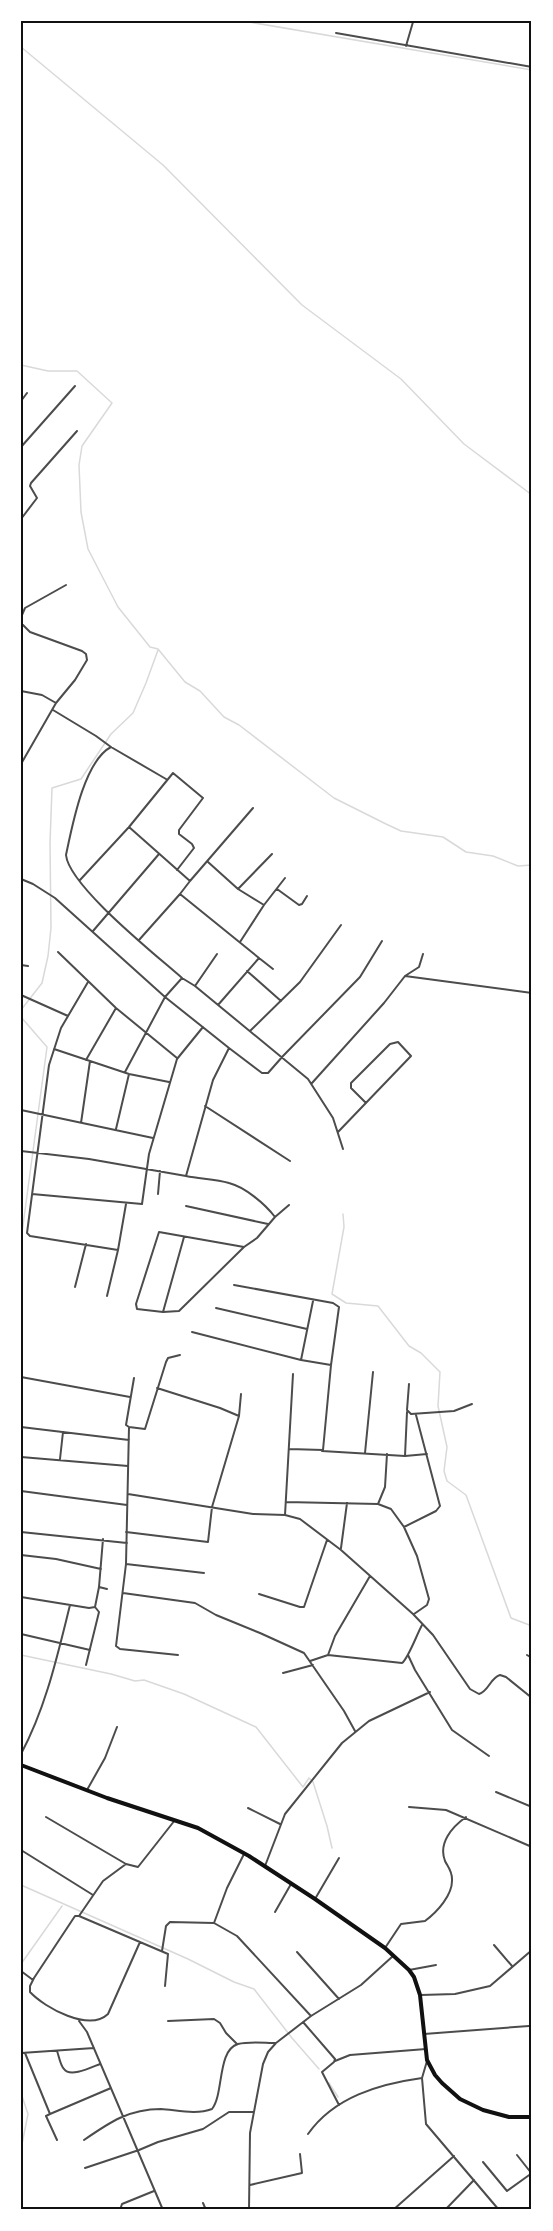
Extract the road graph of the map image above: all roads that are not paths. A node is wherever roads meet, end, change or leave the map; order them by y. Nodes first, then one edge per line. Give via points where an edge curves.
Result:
1 (413, 22) edge
2 (336, 33) dead end
3 (406, 46) junction
4 (532, 67) edge
5 (75, 386) dead end
6 (27, 393) dead end
7 (21, 401) edge
8 (77, 431) dead end
9 (21, 447) edge
10 (21, 519) edge
11 (66, 585) dead end
12 (21, 691) edge
13 (56, 703) junction
14 (52, 710) junction
15 (111, 747) junction
16 (21, 764) edge
17 (166, 779) junction
18 (253, 808) dead end
19 (129, 827) junction
20 (159, 854) junction
21 (272, 854) dead end
22 (208, 862) junction
23 (177, 870) junction
24 (285, 878) dead end
25 (21, 879) edge
26 (80, 881) junction
27 (190, 881) junction
28 (238, 889) junction
29 (277, 889) junction
30 (180, 894) junction
31 (307, 896) dead end
32 (264, 905) junction
33 (108, 912) junction
34 (341, 925) dead end
35 (93, 931) junction
36 (139, 940) junction
37 (382, 941) dead end
38 (240, 942) junction
39 (58, 952) dead end
40 (218, 954) dead end
41 (423, 954) dead end
42 (259, 957) junction
43 (21, 965) edge
44 (27, 966) dead end
45 (273, 969) dead end
46 (247, 971) junction
47 (405, 976) junction
48 (182, 978) junction
49 (88, 982) junction
50 (195, 986) junction
51 (532, 993) edge
52 (21, 995) edge
53 (165, 997) junction
54 (281, 1001) junction
55 (218, 1005) junction
56 (116, 1008) junction
57 (68, 1016) junction
58 (203, 1027) junction
59 (249, 1031) junction
60 (145, 1032) junction
61 (230, 1048) junction
62 (54, 1049) junction
63 (283, 1056) junction
64 (177, 1059) junction
65 (88, 1061) junction
66 (127, 1073) junction
67 (169, 1082) junction
68 (312, 1083) junction
69 (366, 1103) junction
70 (205, 1106) junction
71 (21, 1110) edge
72 (40, 1114) junction
73 (81, 1123) junction
74 (115, 1130) junction
75 (338, 1132) junction
76 (153, 1138) junction
77 (343, 1149) dead end
78 (21, 1151) edge
79 (36, 1154) junction
80 (290, 1161) dead end
81 (147, 1169) junction
82 (160, 1171) junction
83 (186, 1176) junction
84 (32, 1194) junction
85 (158, 1194) dead end
86 (126, 1204) junction
87 (289, 1205) dead end
88 (186, 1206) dead end
89 (275, 1217) junction
90 (269, 1224) junction
91 (185, 1236) junction
92 (86, 1244) junction
93 (244, 1247) junction
94 (118, 1250) junction
95 (234, 1285) dead end
96 (75, 1287) dead end
97 (107, 1296) dead end
98 (314, 1300) junction
99 (216, 1308) dead end
100 (163, 1312) junction
101 (307, 1329) junction
102 (192, 1332) dead end
103 (180, 1355) dead end
104 (301, 1360) junction
105 (331, 1365) junction
106 (373, 1372) dead end
107 (293, 1374) dead end
108 (21, 1377) edge
109 (134, 1378) dead end
110 (409, 1384) dead end
111 (157, 1388) junction
112 (241, 1394) dead end
113 (130, 1397) junction
114 (472, 1404) dead end
115 (407, 1412) junction
116 (416, 1415) junction
117 (239, 1416) junction
118 (21, 1427) edge
119 (129, 1427) junction
120 (63, 1432) junction
121 (129, 1440) junction
122 (289, 1449) junction
123 (322, 1451) junction
124 (365, 1453) junction
125 (387, 1454) junction
126 (428, 1454) junction
127 (21, 1456) edge
128 (405, 1456) junction
129 (59, 1459) junction
130 (129, 1466) junction
131 (21, 1491) edge
132 (128, 1494) junction
133 (286, 1502) junction
134 (347, 1503) junction
135 (378, 1504) junction
136 (127, 1505) junction
137 (212, 1507) junction
138 (285, 1515) junction
139 (404, 1527) junction
140 (21, 1532) edge
141 (126, 1532) junction
142 (103, 1539) junction
143 (327, 1540) junction
144 (127, 1543) junction
145 (341, 1550) junction
146 (21, 1555) edge
147 (126, 1564) junction
148 (101, 1569) junction
149 (204, 1573) dead end
150 (370, 1575) junction
151 (99, 1587) junction
152 (107, 1589) dead end
153 (123, 1593) junction
154 (259, 1594) dead end
155 (21, 1597) edge
156 (70, 1605) junction
157 (95, 1607) junction
158 (413, 1614) junction
159 (422, 1624) junction
160 (21, 1634) edge
161 (61, 1644) junction
162 (90, 1650) junction
163 (178, 1655) dead end
164 (328, 1655) junction
165 (408, 1655) junction
166 (527, 1655) dead end
167 (532, 1658) edge
168 (310, 1661) junction
169 (86, 1665) dead end
170 (313, 1665) junction
171 (283, 1673) dead end
172 (430, 1692) junction
173 (532, 1698) edge
174 (117, 1726) dead end
175 (355, 1731) junction
176 (21, 1754) edge
177 (489, 1756) dead end
178 (21, 1765) edge
179 (87, 1790) junction
180 (496, 1792) dead end
181 (409, 1807) dead end
182 (532, 1807) edge
183 (248, 1808) dead end
184 (46, 1817) dead end
185 (466, 1817) junction
186 (175, 1820) junction
187 (280, 1824) junction
188 (532, 1847) edge
189 (21, 1850) edge
190 (245, 1853) junction
191 (339, 1858) dead end
192 (126, 1864) junction
193 (265, 1866) junction
194 (291, 1884) junction
195 (93, 1895) junction
196 (315, 1899) junction
197 (274, 1912) dead end
198 (80, 1915) junction
199 (214, 1923) junction
200 (140, 1942) junction
201 (494, 1945) dead end
202 (385, 1948) junction
203 (163, 1950) junction
204 (532, 1950) edge
205 (297, 1952) dead end
206 (393, 1956) junction
207 (436, 1965) dead end
208 (512, 1966) junction
209 (409, 1970) junction
210 (21, 1971) edge
211 (33, 1980) junction
212 (165, 1986) dead end
213 (420, 1995) junction
214 (339, 1999) junction
215 (311, 2016) junction
216 (79, 2021) junction
217 (168, 2021) dead end
218 (303, 2022) junction
219 (529, 2026) dead end
220 (424, 2034) junction
221 (276, 2043) junction
222 (237, 2044) junction
223 (94, 2048) junction
224 (426, 2049) junction
225 (57, 2051) junction
226 (23, 2053) edge
227 (427, 2060) junction
228 (335, 2061) junction
229 (100, 2064) junction
230 (422, 2078) junction
231 (111, 2088) junction
232 (532, 2093) edge
233 (532, 2102) edge
234 (339, 2104) junction
235 (254, 2112) junction
236 (50, 2114) junction
237 (122, 2115) junction
238 (532, 2116) edge
239 (308, 2134) dead end
240 (57, 2140) dead end
241 (84, 2140) dead end
242 (139, 2150) junction
243 (300, 2154) dead end
244 (517, 2155) dead end
245 (454, 2156) junction
246 (483, 2162) dead end
247 (85, 2168) dead end
248 (532, 2174) edge
249 (474, 2181) junction
250 (250, 2185) junction
251 (154, 2191) junction
252 (203, 2203) dead end
253 (120, 2210) edge
254 (163, 2210) edge
255 (206, 2210) edge
256 (249, 2210) edge
257 (393, 2210) edge
258 (445, 2210) edge
259 (499, 2210) edge

1 - 3 street
2 - 3 street
3 - 4 street
5 - 9 street
6 - 7 street
8 - 10 street via 31,483 37,498
11 - 13 street via 25,608 22,615 23,626 30,632 87,656 87,662
12 - 13 street via 42,695
13 - 14 street
14 - 15 street
14 - 16 street
15 - 17 street
15 - 26 street via 102,754 83,787 66,855
17 - 19 street
17 - 23 street via 174,773 203,797 179,830 194,848
18 - 22 street
19 - 20 street
19 - 26 street
20 - 23 street
20 - 33 street
21 - 28 street
22 - 27 street
22 - 28 street
23 - 27 street
24 - 29 street
25 - 35 street via 55,898
26 - 33 street
27 - 30 street
28 - 32 street
29 - 31 street via 299,905
29 - 32 street
30 - 36 street
30 - 38 street
32 - 38 street
33 - 35 street
33 - 36 street
34 - 54 street via 300,982
35 - 53 street
36 - 48 street
37 - 63 street via 360,977
38 - 42 street
39 - 49 street
40 - 50 street
41 - 47 street via 419,967
42 - 45 street
42 - 46 street
43 - 44 street
46 - 54 street
46 - 55 street
47 - 51 street
47 - 68 street
48 - 50 street
48 - 53 street
49 - 56 street
49 - 57 street
50 - 55 street
52 - 57 street
53 - 58 street
53 - 60 street
54 - 59 street
55 - 59 street
56 - 60 street
56 - 65 street
57 - 62 street
58 - 61 street
58 - 64 street
59 - 63 street
60 - 64 street
60 - 66 street
61 - 63 street via 266,1074
61 - 70 street
62 - 65 street
62 - 72 street
63 - 68 street
64 - 67 street
65 - 66 street
65 - 73 street
66 - 67 street
66 - 74 street
67 - 76 street
68 - 75 street
69 - 69 street via 411,1056 398,1042 390,1044 351,1083
69 - 75 street
70 - 80 street
70 - 83 street
71 - 72 street
72 - 73 street
72 - 79 street
73 - 74 street
74 - 76 street
75 - 77 street
76 - 81 street
78 - 79 street
79 - 81 street
79 - 84 street
81 - 82 street
81 - 86 street via 142,1204
82 - 83 street
82 - 85 street
83 - 89 street via 237,1186
84 - 86 street
84 - 92 street via 28,1235
86 - 94 street
87 - 89 street
88 - 90 street
89 - 90 street
90 - 93 street
91 - 93 street
91 - 100 street
91 - 100 street via 161,1231 158,1234 135,1307
92 - 94 street
92 - 96 street
93 - 100 street via 179,1311
94 - 97 street
95 - 98 street
98 - 101 street
98 - 105 street via 339,1307
99 - 101 street
101 - 104 street
102 - 104 street
103 - 111 street via 168,1358
104 - 105 street
105 - 123 street
106 - 124 street
107 - 122 street
108 - 113 street
109 - 113 street
110 - 115 street
111 - 117 street
111 - 119 street via 145,1429
112 - 117 street
113 - 119 street via 126,1425
114 - 116 street via 454,1411
115 - 116 street
115 - 128 street
116 - 126 street
117 - 137 street
118 - 120 street
119 - 121 street
120 - 121 street
120 - 129 street
121 - 130 street
122 - 123 street
122 - 133 street
123 - 124 street
124 - 125 street
125 - 128 street
125 - 135 street
126 - 128 street
126 - 139 street via 440,1508
127 - 129 street
129 - 130 street
130 - 132 street
131 - 136 street
132 - 136 street
132 - 137 street
133 - 134 street
133 - 138 street
134 - 135 street
134 - 145 street
135 - 139 street via 394,1512
136 - 141 street
137 - 138 street
137 - 141 street via 206,1542
138 - 143 street via 300,1520
139 - 158 street via 430,1600
140 - 142 street
141 - 144 street
142 - 144 street
142 - 148 street
143 - 145 street
143 - 154 street via 304,1607
144 - 147 street
145 - 150 street
146 - 148 street
147 - 149 street
147 - 153 street
148 - 151 street
150 - 158 street
150 - 164 street via 347,1612
151 - 152 street
151 - 157 street
153 - 163 street via 118,1648
153 - 168 street via 195,1603 304,1653
155 - 156 street
156 - 157 street
156 - 161 street
157 - 162 street via 99,1612
158 - 159 street
159 - 165 street
159 - 173 street via 474,1692 484,1692 500,1675
160 - 161 street
161 - 162 street
161 - 176 street via 36,1726
162 - 169 street
164 - 165 street via 396,1664
164 - 168 street
165 - 172 street
166 - 167 street
168 - 170 street
170 - 171 street
170 - 175 street
172 - 175 street
172 - 177 street via 452,1730
174 - 179 street
175 - 187 street via 312,1778
178 - 179 main road
179 - 186 main road
180 - 182 street
181 - 185 street via 446,1810
183 - 187 street
184 - 192 street
185 - 188 street
185 - 202 street via 451,1829 444,1849 452,1878 448,1896 425,1921 401,1924
186 - 190 main road
186 - 192 street via 139,1866
187 - 193 street
189 - 195 street
190 - 193 main road
190 - 199 street
191 - 196 street
192 - 195 street via 108,1876
193 - 194 main road
194 - 196 main road
194 - 197 street
195 - 198 street
196 - 202 main road
198 - 200 street
198 - 211 street via 75,1916
199 - 203 street via 170,1922 165,1928
199 - 215 street via 237,1936
200 - 203 street
200 - 216 street via 108,2014 99,2020
201 - 208 street
202 - 206 main road
203 - 212 street via 168,1954
204 - 208 street
205 - 214 street
206 - 209 main road
206 - 214 street via 374,1975
207 - 209 street
208 - 213 street via 490,1986 462,1993
209 - 213 main road
210 - 211 street
211 - 216 street via 29,1989 35,1998
213 - 220 main road
214 - 215 street
215 - 218 street
216 - 223 street
217 - 222 street via 214,2019
218 - 221 street
218 - 228 street
219 - 220 street
220 - 224 main road
221 - 222 street
221 - 235 street via 263,2064
222 - 237 street via 224,2063 212,2109 158,2109
223 - 225 street
223 - 229 street
224 - 227 main road
224 - 228 street via 350,2055
225 - 226 street
225 - 229 street via 68,2073
226 - 236 street
227 - 230 street
227 - 238 main road via 435,2075 460,2098 497,2115
228 - 234 street via 322,2072
229 - 231 street
230 - 234 street via 371,2089
230 - 245 street via 426,2124
231 - 236 street
231 - 237 street
232 - 233 street
234 - 239 street
235 - 242 street via 229,2112 203,2129
235 - 250 street
236 - 240 street via 46,2116
237 - 241 street
237 - 242 street
242 - 247 street
242 - 251 street
243 - 250 street via 302,2173
244 - 248 street
245 - 249 street
245 - 257 street
246 - 248 street via 506,2191
249 - 258 street
249 - 259 street
250 - 256 street
251 - 253 street via 122,2204
251 - 254 street
252 - 255 street

